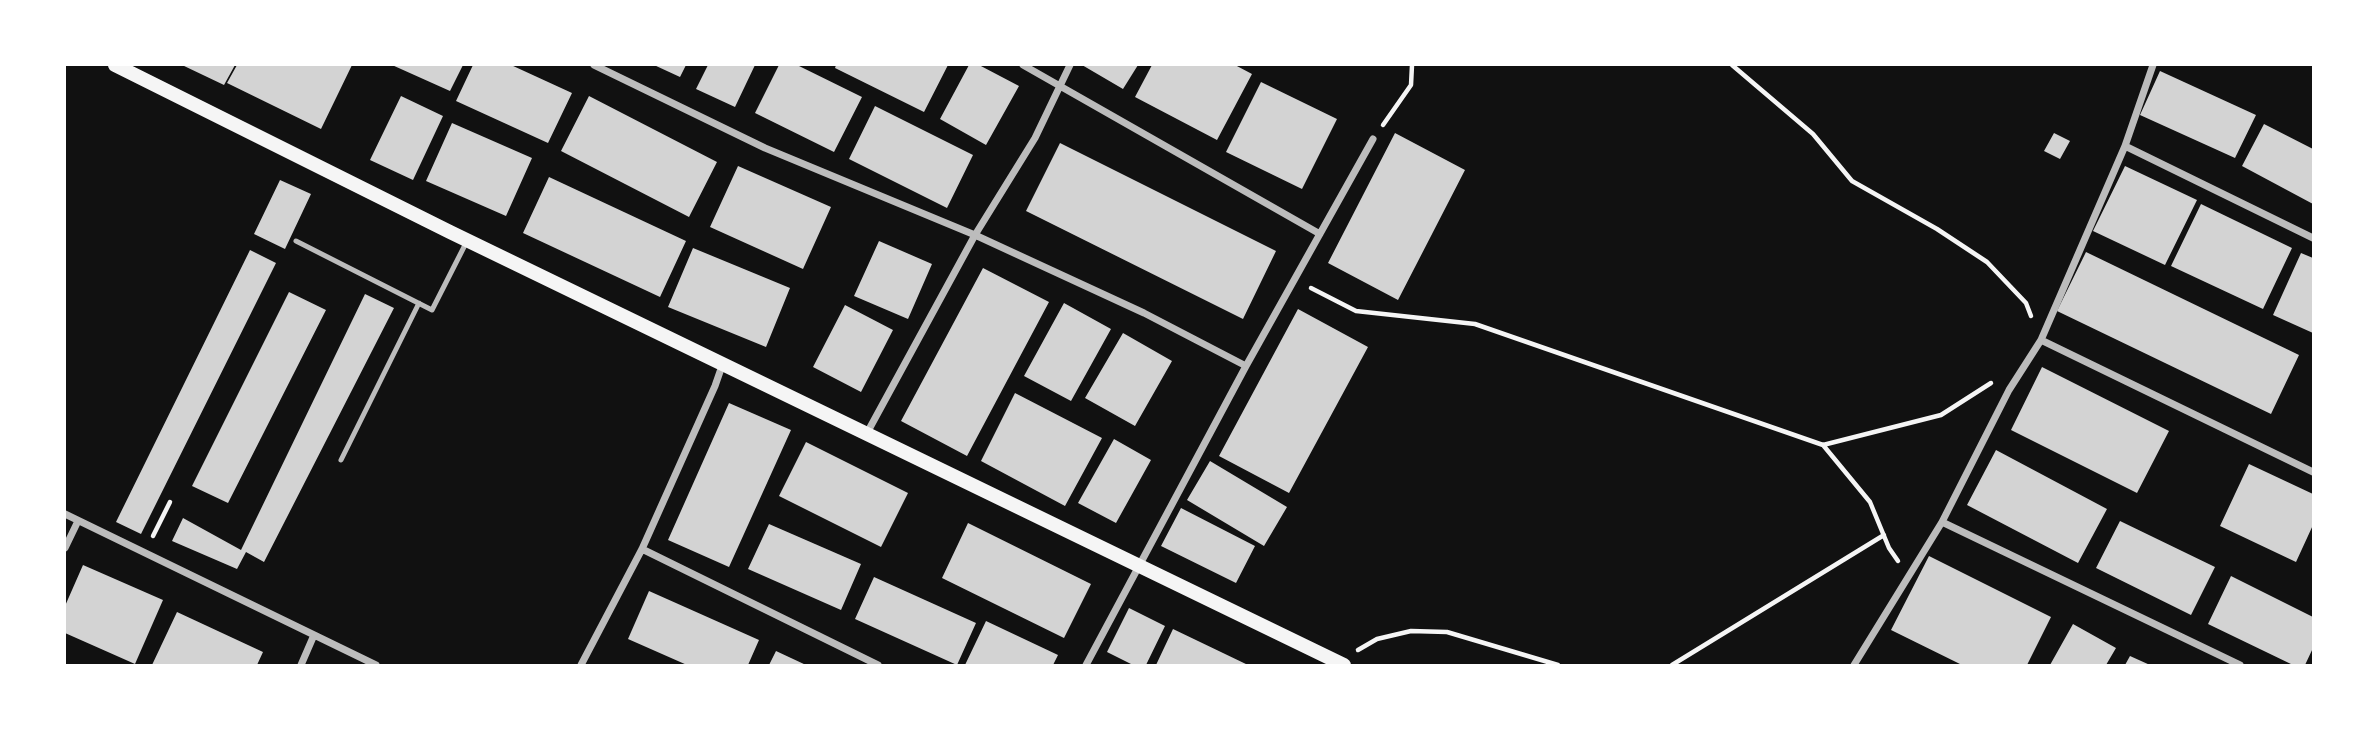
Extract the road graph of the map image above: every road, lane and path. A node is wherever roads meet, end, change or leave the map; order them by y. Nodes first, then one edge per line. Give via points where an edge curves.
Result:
1 (115, 65) edge
2 (594, 65) edge
3 (1023, 65) edge
4 (1070, 65) edge
5 (1412, 65) edge
6 (1732, 65) edge
7 (2153, 65) edge
8 (1059, 85) junction
9 (1373, 139) joint
10 (2125, 146) junction
11 (1320, 234) junction
12 (975, 235) junction
13 (2313, 238) edge
14 (468, 240) junction
15 (296, 241) dead end
16 (1294, 280) junction
17 (419, 303) junction
18 (2040, 340) junction
19 (723, 363) junction
20 (1245, 366) junction
21 (2016, 379) junction
22 (867, 433) junction
23 (1824, 445) junction
24 (341, 460) dead end
25 (2313, 472) edge
26 (170, 502) dead end
27 (65, 514) edge
28 (78, 521) junction
29 (1942, 522) junction
30 (1884, 535) junction
31 (65, 548) edge
32 (642, 549) junction
33 (145, 553) junction
34 (1139, 566) junction
35 (1908, 577) junction
36 (314, 635) junction
37 (1340, 664) edge
38 (301, 665) edge
39 (376, 665) edge
40 (581, 665) edge
41 (878, 665) edge
42 (1086, 665) edge
43 (1558, 665) edge
44 (1672, 665) edge
45 (1854, 665) edge
46 (2240, 665) edge

1 - 14 main road
2 - 12 street via 765,148
3 - 8 street
4 - 8 street
5 - 9 path via 1412,85
6 - 18 path via 1813,134 1852,181 1987,262 2026,303
7 - 10 street
8 - 11 street
8 - 12 street via 1035,138
9 - 11 street
10 - 13 street
10 - 18 street
11 - 16 street
12 - 20 street via 1144,313
12 - 22 street
14 - 17 lane via 432,310
14 - 19 main road
15 - 17 lane
16 - 20 street
16 - 23 path via 1356,311 1475,324
17 - 24 lane
18 - 21 street
18 - 25 street
19 - 22 main road
19 - 32 street
20 - 34 street
21 - 23 path via 1989,384 1941,415
21 - 29 street
22 - 34 main road
23 - 30 path via 1870,502
26 - 33 path
27 - 28 street
28 - 31 street
28 - 33 street
29 - 35 street
29 - 46 street
30 - 35 path
30 - 44 path
32 - 40 street
32 - 41 street
33 - 36 street
34 - 37 main road
34 - 42 street
35 - 45 street
36 - 38 street
36 - 39 street
37 - 43 path via 1377,639 1411,631 1447,632

